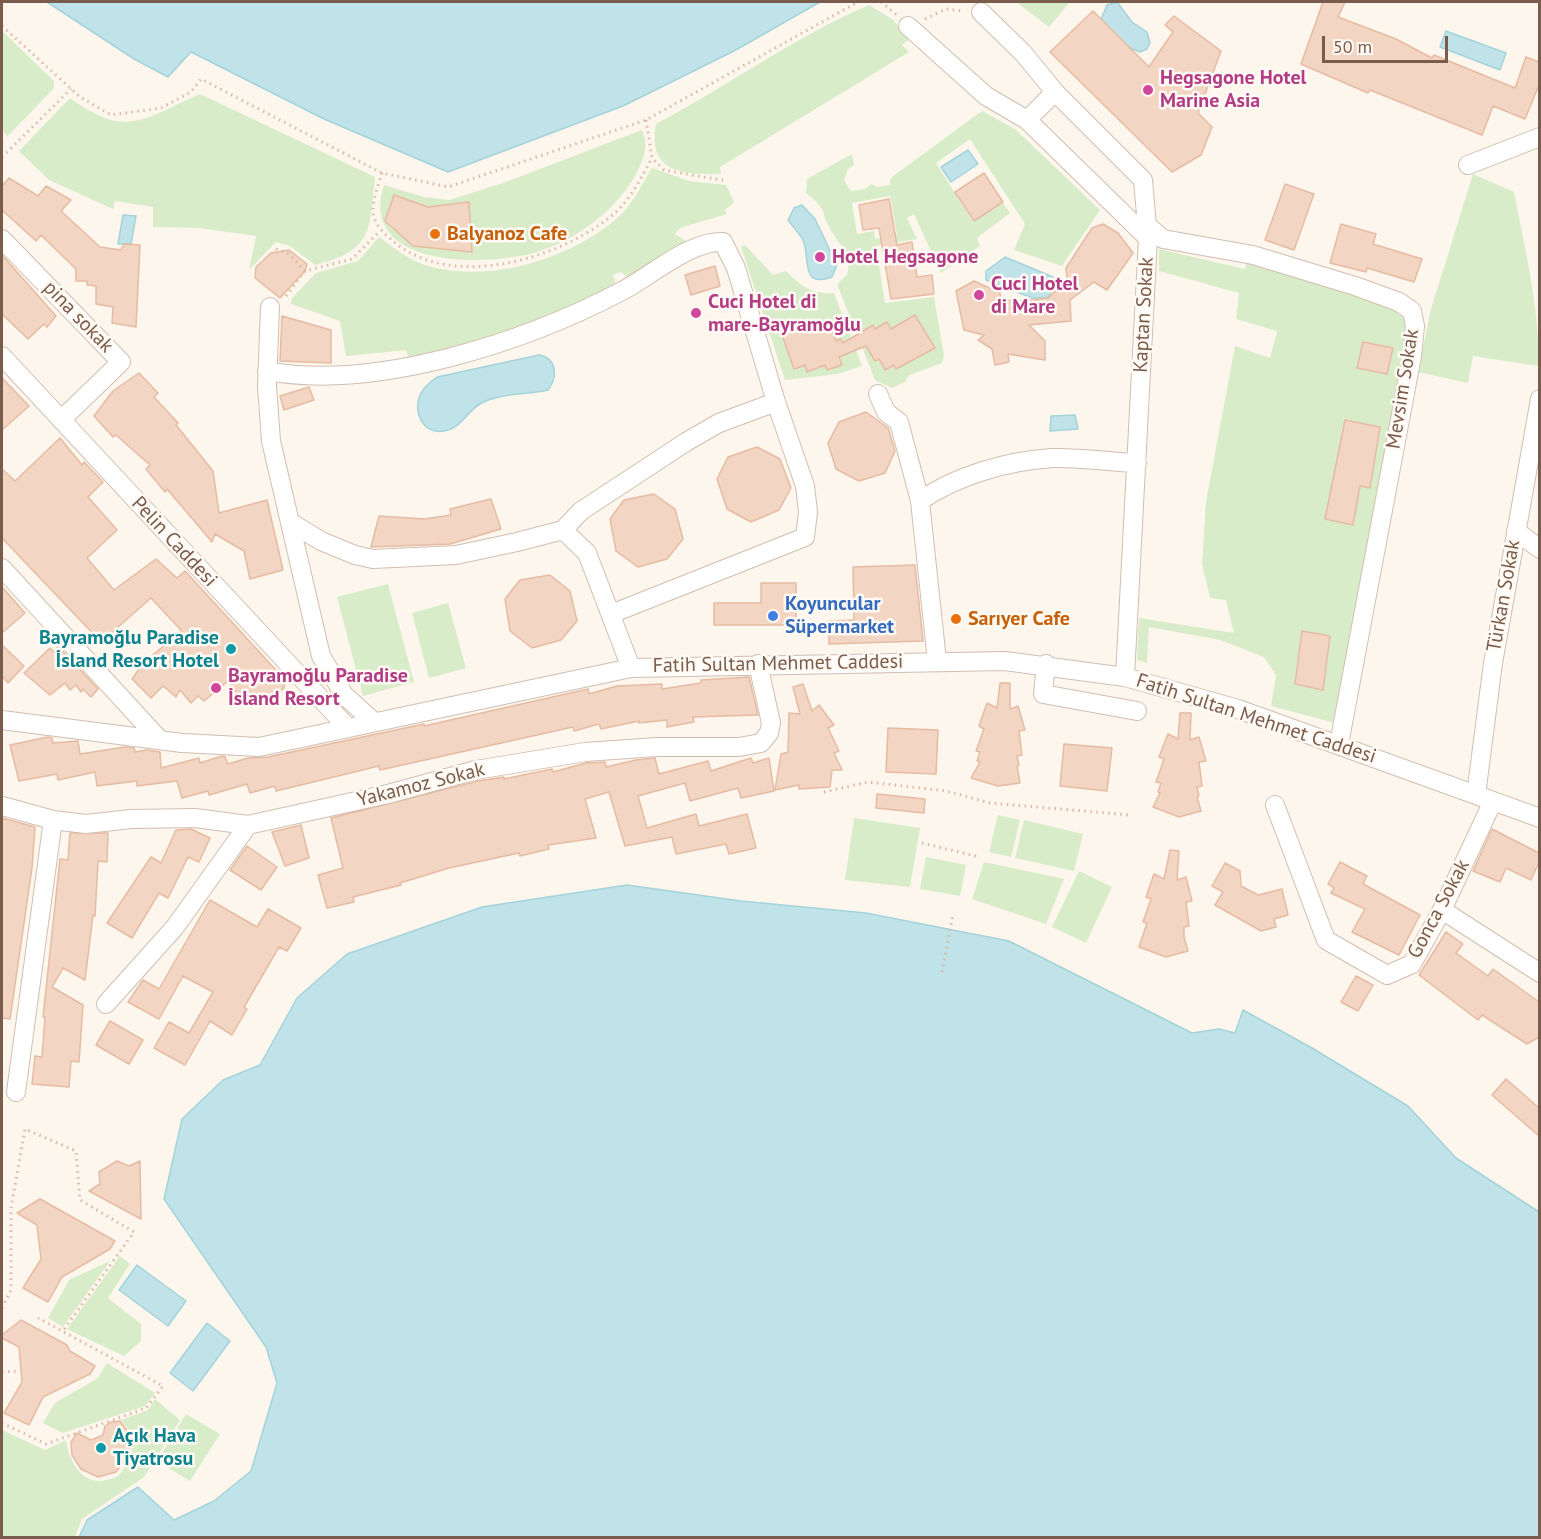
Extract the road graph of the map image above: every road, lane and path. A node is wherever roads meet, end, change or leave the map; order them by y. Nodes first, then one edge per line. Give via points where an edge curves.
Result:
1 (858, 2) edge
2 (881, 2) edge
3 (981, 12) joint
4 (2, 26) edge
5 (908, 26) junction
6 (70, 89) junction
7 (1055, 92) junction
8 (646, 120) junction
9 (1027, 120) junction
10 (1539, 137) edge
11 (2, 157) edge
12 (652, 158) junction
13 (1467, 165) dead end
14 (382, 173) junction
15 (727, 182) dead end
16 (380, 231) junction
17 (1148, 232) junction
18 (2, 239) edge
19 (276, 249) dead end
20 (305, 271) junction
21 (286, 296) dead end
22 (270, 307) dead end
23 (2, 356) edge
24 (267, 371) junction
25 (878, 394) dead end
26 (1539, 399) edge
27 (776, 402) junction
28 (61, 420) junction
29 (1536, 438) edge
30 (1137, 464) junction
31 (920, 501) junction
32 (290, 522) junction
33 (563, 530) junction
34 (1516, 531) junction
35 (1539, 549) edge
36 (2, 568) edge
37 (611, 614) junction
38 (937, 661) junction
39 (758, 664) junction
40 (1046, 664) junction
41 (631, 668) junction
42 (1125, 677) junction
43 (1137, 711) dead end
44 (2, 720) edge
45 (374, 722) junction
46 (348, 728) junction
47 (159, 739) junction
48 (1339, 744) junction
49 (824, 792) dead end
50 (1484, 798) junction
51 (1275, 805) dead end
52 (2, 806) edge
53 (1130, 815) dead end
54 (1539, 818) edge
55 (53, 820) junction
56 (248, 825) junction
57 (922, 843) dead end
58 (976, 856) dead end
59 (1442, 910) junction
60 (953, 915) dead end
61 (942, 972) dead end
62 (1539, 973) edge
63 (106, 1004) dead end
64 (16, 1092) dead end
65 (2, 1308) edge
66 (38, 1318) dead end
67 (62, 1332) junction
68 (19, 1371) dead end
69 (2, 1372) edge
70 (2, 1423) edge

1 - 8 path
2 - 5 path
3 - 5 path via 946,9
3 - 7 street
4 - 6 path
5 - 9 street, Kaptan Sokak via 986,96
6 - 11 path
6 - 14 path via 111,115 131,114 161,108 190,92 201,79
7 - 9 street
7 - 17 street via 1143,180
8 - 12 path
8 - 14 path via 448,187
9 - 17 street, Kaptan Sokak
10 - 13 street
12 - 15 path via 664,170
12 - 16 path via 635,188 611,217 559,249 526,260 489,266 447,264 413,256
14 - 16 path via 373,210
16 - 20 path via 352,259
17 - 30 street, Kaptan Sokak
17 - 48 street, Mevsim Sokak via 1163,239 1253,255 1355,286 1399,302 1412,311 1412,356
18 - 28 street, pina sokak via 121,362
19 - 20 path via 289,254
20 - 21 path
22 - 24 street
23 - 28 street, Pelin Caddesi
24 - 27 street via 300,377 397,370 496,343 551,324 623,291 703,245 723,242 736,268
24 - 32 street via 271,441
25 - 31 street via 886,412 899,422
26 - 29 street, Türkan Sokak
27 - 33 street via 719,423 686,442 581,511
27 - 37 street via 805,486 805,537
28 - 46 street, Pelin Caddesi
29 - 34 street, Türkan Sokak
30 - 31 street via 1054,458 1018,463 941,486
30 - 42 street, Kaptan Sokak
31 - 38 street
32 - 33 street via 321,541 373,559 456,555
32 - 45 street via 321,656 344,694
33 - 37 street via 587,553
34 - 35 street
34 - 50 street, Türkan Sokak via 1492,663
36 - 47 street
37 - 41 street
38 - 39 street, Fatih Sultan Mehmet Caddesi
38 - 40 street, Fatih Sultan Mehmet Caddesi
39 - 41 street, Fatih Sultan Mehmet Caddesi
39 - 56 street, Yakamoz Sokak via 771,723 761,742 739,747 657,747 574,754 476,770
40 - 42 street, Fatih Sultan Mehmet Caddesi
40 - 43 street via 1043,694
41 - 45 street, Fatih Sultan Mehmet Caddesi
42 - 48 street, Fatih Sultan Mehmet Caddesi via 1238,709
44 - 47 street, Fatih Sultan Mehmet Caddesi
45 - 46 street, Fatih Sultan Mehmet Caddesi
46 - 47 street, Fatih Sultan Mehmet Caddesi via 260,747
48 - 50 street, Fatih Sultan Mehmet Caddesi
49 - 53 path via 868,782 946,791 990,803
50 - 54 street, Fatih Sultan Mehmet Caddesi
50 - 59 street, Gonca Sokak
51 - 59 street, Gonca Sokak via 1326,939 1387,975 1412,964
52 - 55 street, Yakamoz Sokak
55 - 56 street, Yakamoz Sokak via 86,824 195,818
55 - 64 street
56 - 63 street via 175,927
57 - 58 path
59 - 62 street
60 - 61 path
65 - 67 path via 11,1290 11,1208 25,1129 76,1151 80,1200 135,1232
66 - 67 path
67 - 70 path via 163,1386 146,1408 46,1444
68 - 69 path

